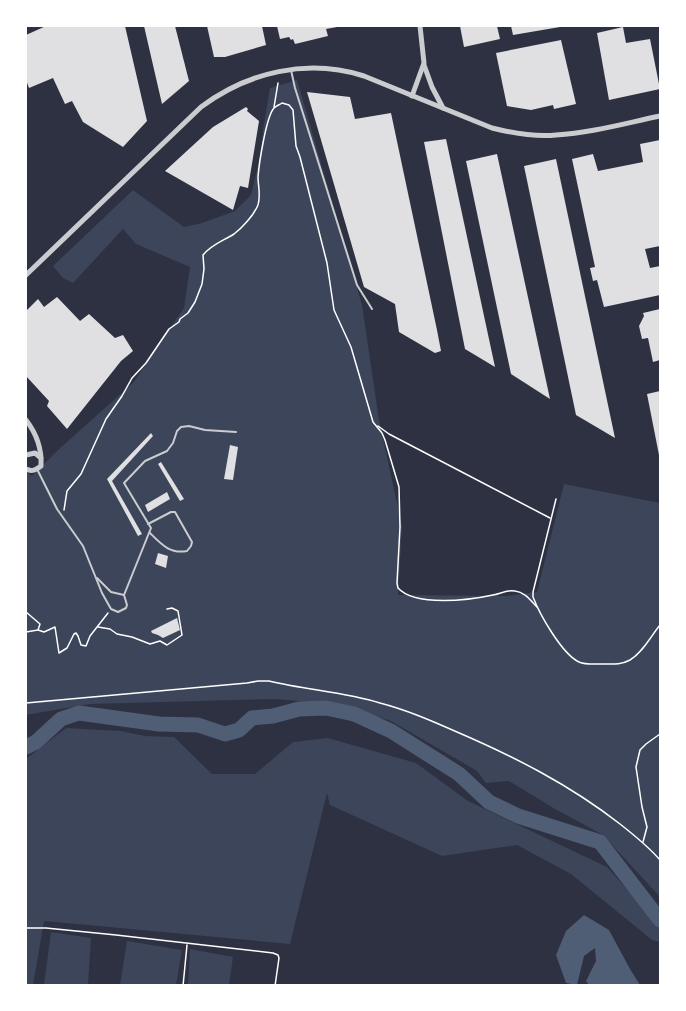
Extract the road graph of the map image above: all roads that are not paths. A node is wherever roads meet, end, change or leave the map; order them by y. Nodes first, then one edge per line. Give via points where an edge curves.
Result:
1 (420, 26) edge
2 (424, 63) junction
3 (291, 70) junction
4 (412, 96) junction
5 (444, 109) junction
6 (660, 116) edge
7 (26, 275) edge
8 (372, 309) dead end
9 (26, 420) edge
10 (236, 432) dead end
11 (26, 455) edge
12 (41, 458) junction
13 (26, 469) edge
14 (37, 469) junction
15 (148, 524) junction
16 (150, 534) junction
17 (97, 577) junction
18 (124, 595) junction

1 - 2 street
2 - 4 street
2 - 5 street
3 - 4 street via 349,72
3 - 7 street via 264,74 201,107
3 - 8 lane via 357,285
4 - 5 street
5 - 6 street via 506,132 540,135 574,133
9 - 12 street
10 - 15 lane via 181,427 167,451 145,461 124,483
11 - 12 street via 35,453
12 - 14 street
13 - 14 street
14 - 17 lane
15 - 16 lane
15 - 16 lane via 175,512 192,546 187,551 167,550
16 - 18 lane
17 - 18 lane via 111,592
17 - 18 lane via 111,609 118,612 126,608

